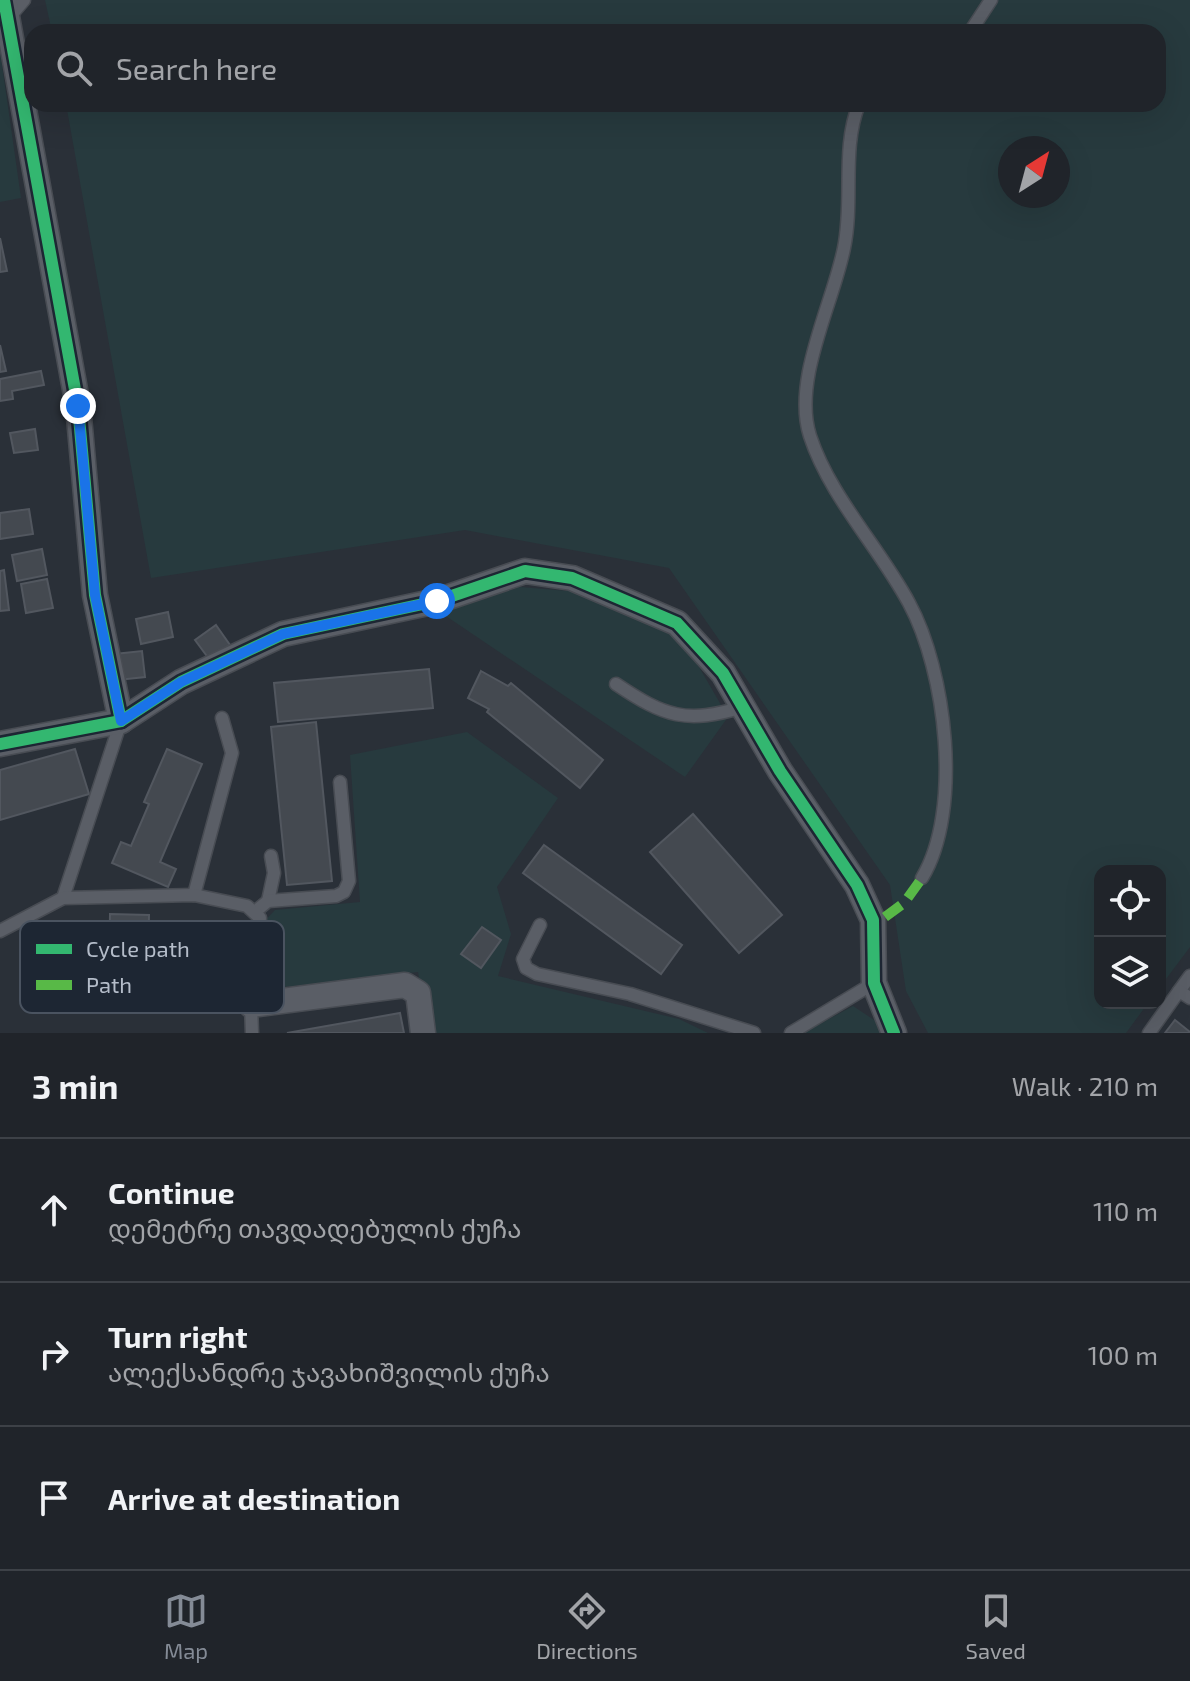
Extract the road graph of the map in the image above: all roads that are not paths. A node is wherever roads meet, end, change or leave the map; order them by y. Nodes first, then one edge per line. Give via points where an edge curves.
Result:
1 (24, 0) edge
2 (991, 0) edge
3 (6, 10) edge
4 (975, 24) edge
5 (24, 109) edge
6 (25, 112) edge
7 (856, 112) edge
8 (616, 684) dead end
9 (743, 707) junction
10 (222, 718) dead end
11 (121, 721) junction
12 (0, 744) edge
13 (340, 782) dead end
14 (271, 856) dead end
15 (922, 878) dead end
16 (194, 895) junction
17 (63, 898) junction
18 (268, 901) junction
19 (256, 911) junction
20 (260, 921) edge
21 (540, 925) dead end
22 (0, 931) edge
23 (1190, 976) edge
24 (874, 983) junction
25 (1185, 994) edge
26 (284, 1001) edge
27 (251, 1013) edge
28 (252, 1033) edge
29 (423, 1033) edge
30 (754, 1033) edge
31 (791, 1033) edge
32 (894, 1033) edge
33 (1149, 1033) edge

1 - 3 lane
2 - 4 lane
3 - 5 street
6 - 11 street via 78,406 95,595
7 - 15 lane via 844,248 803,401 822,463 911,605 937,684 948,757 944,807
8 - 9 lane via 642,702 689,719
9 - 11 street via 723,673 677,623 572,578 525,571 437,601 283,634 181,682
9 - 24 street via 879,918
10 - 16 lane via 232,753
11 - 12 street
11 - 17 lane
13 - 18 lane via 349,881 344,892
14 - 18 lane via 274,873
16 - 17 lane
16 - 19 lane
17 - 22 lane
18 - 19 lane
19 - 20 lane
21 - 30 lane via 523,959 537,974 630,994
23 - 25 lane
24 - 31 lane
24 - 32 street
25 - 33 lane
26 - 29 street via 405,985 418,993
27 - 28 lane

